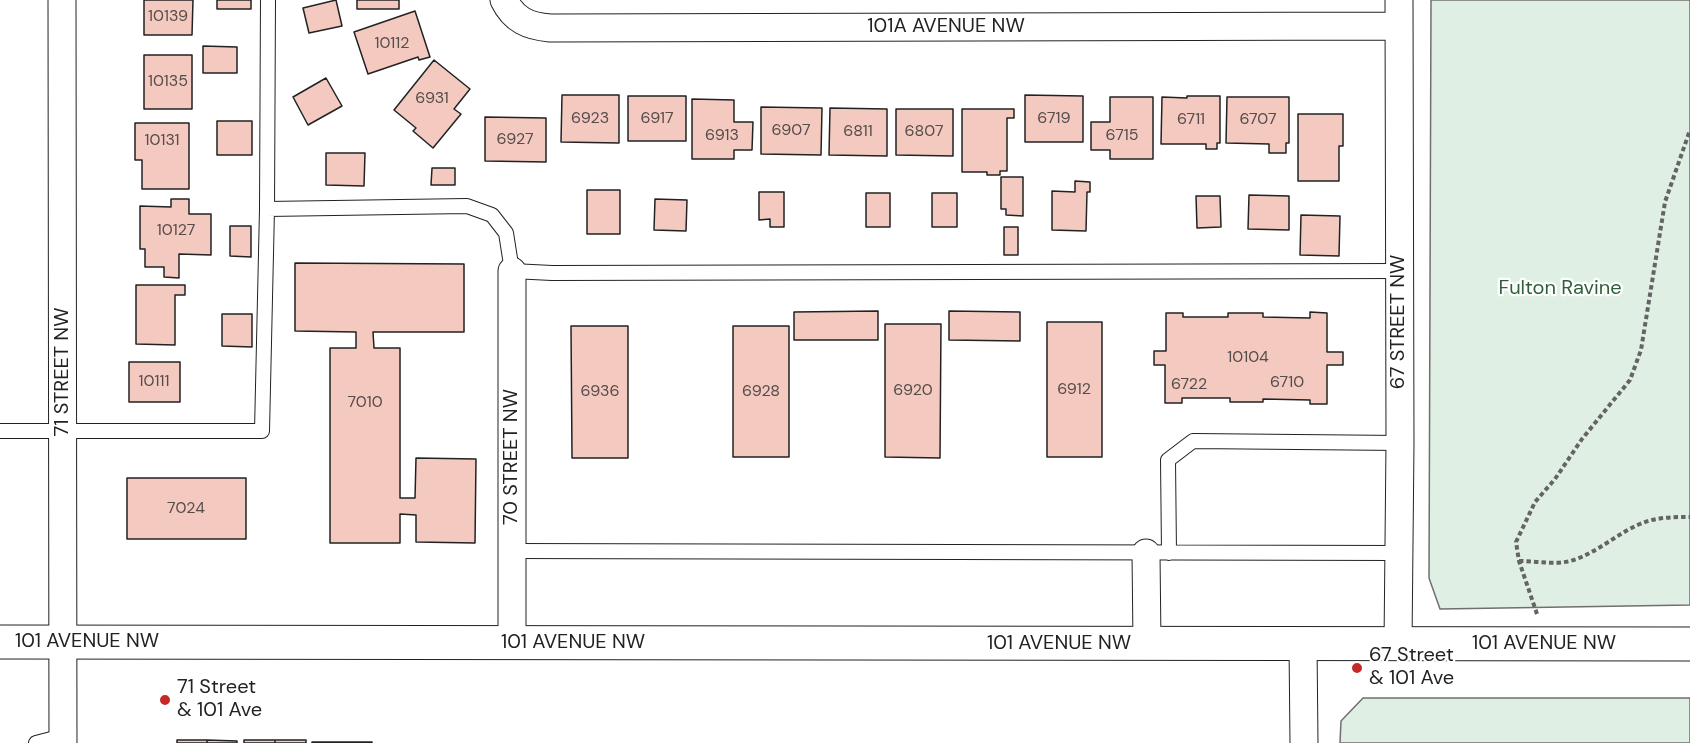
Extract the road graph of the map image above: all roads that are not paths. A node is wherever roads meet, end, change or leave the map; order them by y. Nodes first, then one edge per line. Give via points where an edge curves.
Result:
1 (62, 0) edge
2 (268, 0) edge
3 (504, 0) edge
4 (1399, 13) edge
5 (267, 209) junction
6 (512, 271) junction
7 (1399, 271) junction
8 (0, 430) edge
9 (63, 431) junction
10 (1400, 442) junction
11 (512, 551) junction
12 (1158, 553) junction
13 (1398, 553) junction
14 (0, 642) edge
15 (63, 642) junction
16 (512, 643) junction
17 (1147, 644) junction
18 (1303, 644) junction
19 (1398, 644) junction
20 (1690, 644) edge
21 (63, 739) edge
22 (36, 743) edge
23 (1304, 743) edge

1 - 9 street, 71 STREET NW
2 - 5 lane
3 - 4 street, 101A AVENUE NW via 518,19 550,28
4 - 7 street, 67 STREET NW
5 - 6 lane via 467,206 492,215 506,233
5 - 9 lane via 262,431
6 - 7 lane
6 - 11 street, 70 STREET NW
7 - 10 street, 67 STREET NW
8 - 9 lane
9 - 15 street, 71 STREET NW
10 - 12 lane via 1193,441 1168,460
10 - 13 street, 67 STREET NW
11 - 12 lane
11 - 16 street, 70 STREET NW
12 - 13 lane
12 - 17 street, 101 AVENUE NW
13 - 19 street, 67 STREET NW
14 - 15 main road, 101 AVENUE NW
15 - 16 main road, 101 AVENUE NW
15 - 21 street, 71 STREET NW
16 - 17 main road, 101 AVENUE NW
17 - 18 main road, 101 AVENUE NW
18 - 19 main road, 101 AVENUE NW
18 - 23 street
19 - 20 main road, 101 AVENUE NW
21 - 22 lane

